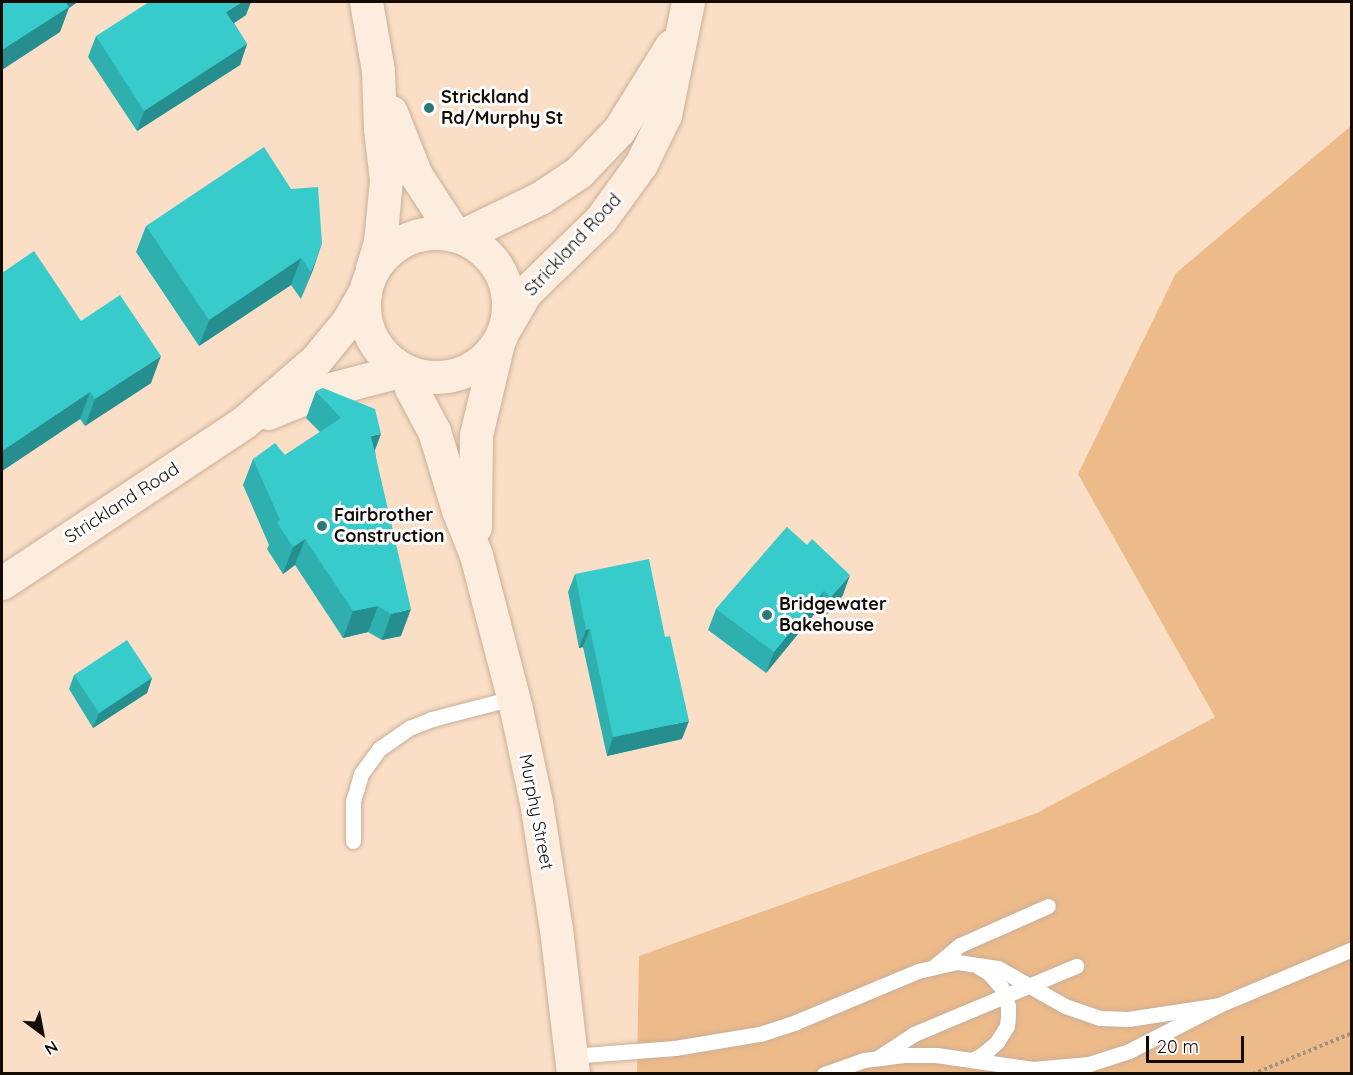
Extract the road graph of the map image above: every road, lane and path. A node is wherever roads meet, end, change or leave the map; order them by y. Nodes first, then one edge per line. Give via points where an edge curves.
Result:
1 (366, 2) edge
2 (686, 12) edge
3 (378, 71) junction
4 (458, 236) junction
5 (368, 281) junction
6 (501, 337) junction
7 (405, 371) junction
8 (243, 423) junction
9 (476, 555) junction
10 (2, 583) edge
11 (513, 698) junction
12 (353, 841) dead end
13 (1048, 906) dead end
14 (1352, 949) edge
15 (968, 963) junction
16 (936, 965) junction
17 (1076, 966) dead end
18 (1029, 986) junction
19 (1005, 996) junction
20 (1218, 1005) junction
21 (1352, 1033) edge
22 (876, 1059) junction
23 (972, 1060) junction
24 (572, 1065) edge
25 (824, 1074) edge
26 (1253, 1074) edge

1 - 3 street
2 - 4 street, Strickland Road via 657,72 619,130 579,172 540,198
2 - 6 street, Strickland Road via 665,115 641,164 601,219 526,292
3 - 4 street via 408,159
3 - 5 street via 386,201 380,242
4 - 5 street via 423,233 407,238 393,246
4 - 6 street via 486,251 502,275 508,302
5 - 7 street via 364,315 371,337 379,350
5 - 8 street, Strickland Road via 348,321 327,348
6 - 7 street via 487,356 458,374 441,377
6 - 9 street, Murphy Street via 476,437
7 - 8 street, Strickland Road via 319,393
7 - 9 street, Murphy Street via 434,431
8 - 10 street, Strickland Road
9 - 11 street, Murphy Street
11 - 12 lane via 432,719 409,728 379,749 361,774 357,788
11 - 24 street, Murphy Street via 538,814
13 - 16 lane via 960,945
14 - 20 lane
15 - 16 lane
15 - 18 lane via 998,968
15 - 19 lane via 990,973
16 - 24 lane via 760,1034
17 - 18 lane
18 - 19 lane
18 - 20 lane via 1065,1006 1100,1018 1148,1017
19 - 22 lane via 900,1041
19 - 23 lane via 1008,1016 1002,1035
20 - 23 lane via 1129,1051 1089,1064 1033,1069
21 - 26 path
22 - 23 lane via 936,1055
22 - 25 lane

